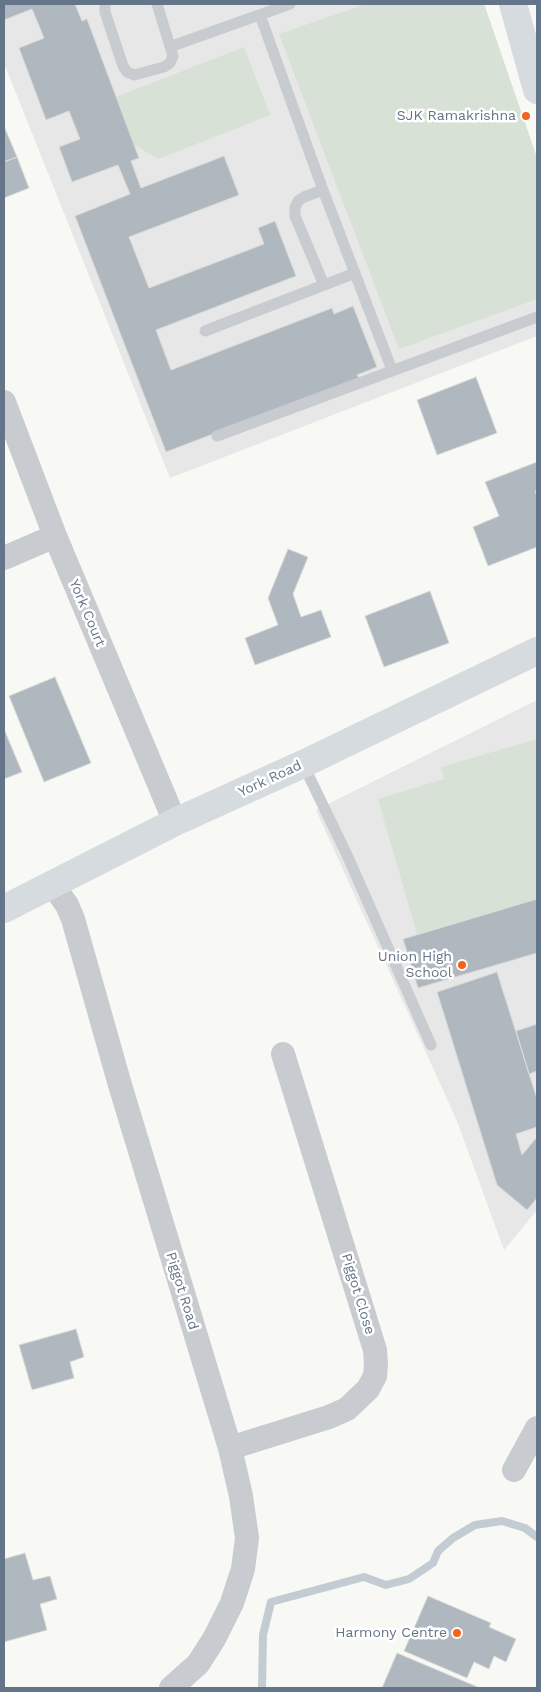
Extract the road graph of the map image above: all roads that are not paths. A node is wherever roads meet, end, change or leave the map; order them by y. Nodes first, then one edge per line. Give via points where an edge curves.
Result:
1 (105, 4) edge
2 (157, 4) edge
3 (290, 4) edge
4 (513, 4) edge
5 (260, 15) junction
6 (172, 46) junction
7 (537, 90) edge
8 (323, 190) junction
9 (355, 272) junction
10 (324, 285) junction
11 (537, 317) edge
12 (205, 331) dead end
13 (392, 370) junction
14 (4, 402) edge
15 (217, 436) dead end
16 (55, 536) junction
17 (4, 558) edge
18 (535, 656) edge
19 (303, 764) junction
20 (175, 822) junction
21 (52, 884) junction
22 (4, 909) edge
23 (431, 1045) dead end
24 (283, 1054) dead end
25 (537, 1428) edge
26 (230, 1448) junction
27 (514, 1470) dead end
28 (170, 1688) edge

1 - 6 lane via 127,72 142,74 164,67 173,56
2 - 6 lane
3 - 5 lane
4 - 7 main road
5 - 6 lane
5 - 8 lane
8 - 9 lane
8 - 10 lane via 304,197 295,208
9 - 10 lane
9 - 13 lane
10 - 12 lane
11 - 13 lane
13 - 15 lane
14 - 16 street, York Court
16 - 17 street
16 - 20 street, York Court
18 - 19 main road, York Road
19 - 20 main road, York Road
19 - 23 lane via 336,830
20 - 21 main road, York Road
21 - 22 main road, York Road
21 - 26 street, Piggot Road via 73,919
24 - 26 street, Piggot Close via 375,1350 375,1376 368,1388 347,1408 329,1417
25 - 27 street
26 - 28 street, Piggot Road via 242,1496 246,1538 243,1569 232,1603 214,1639 198,1664

